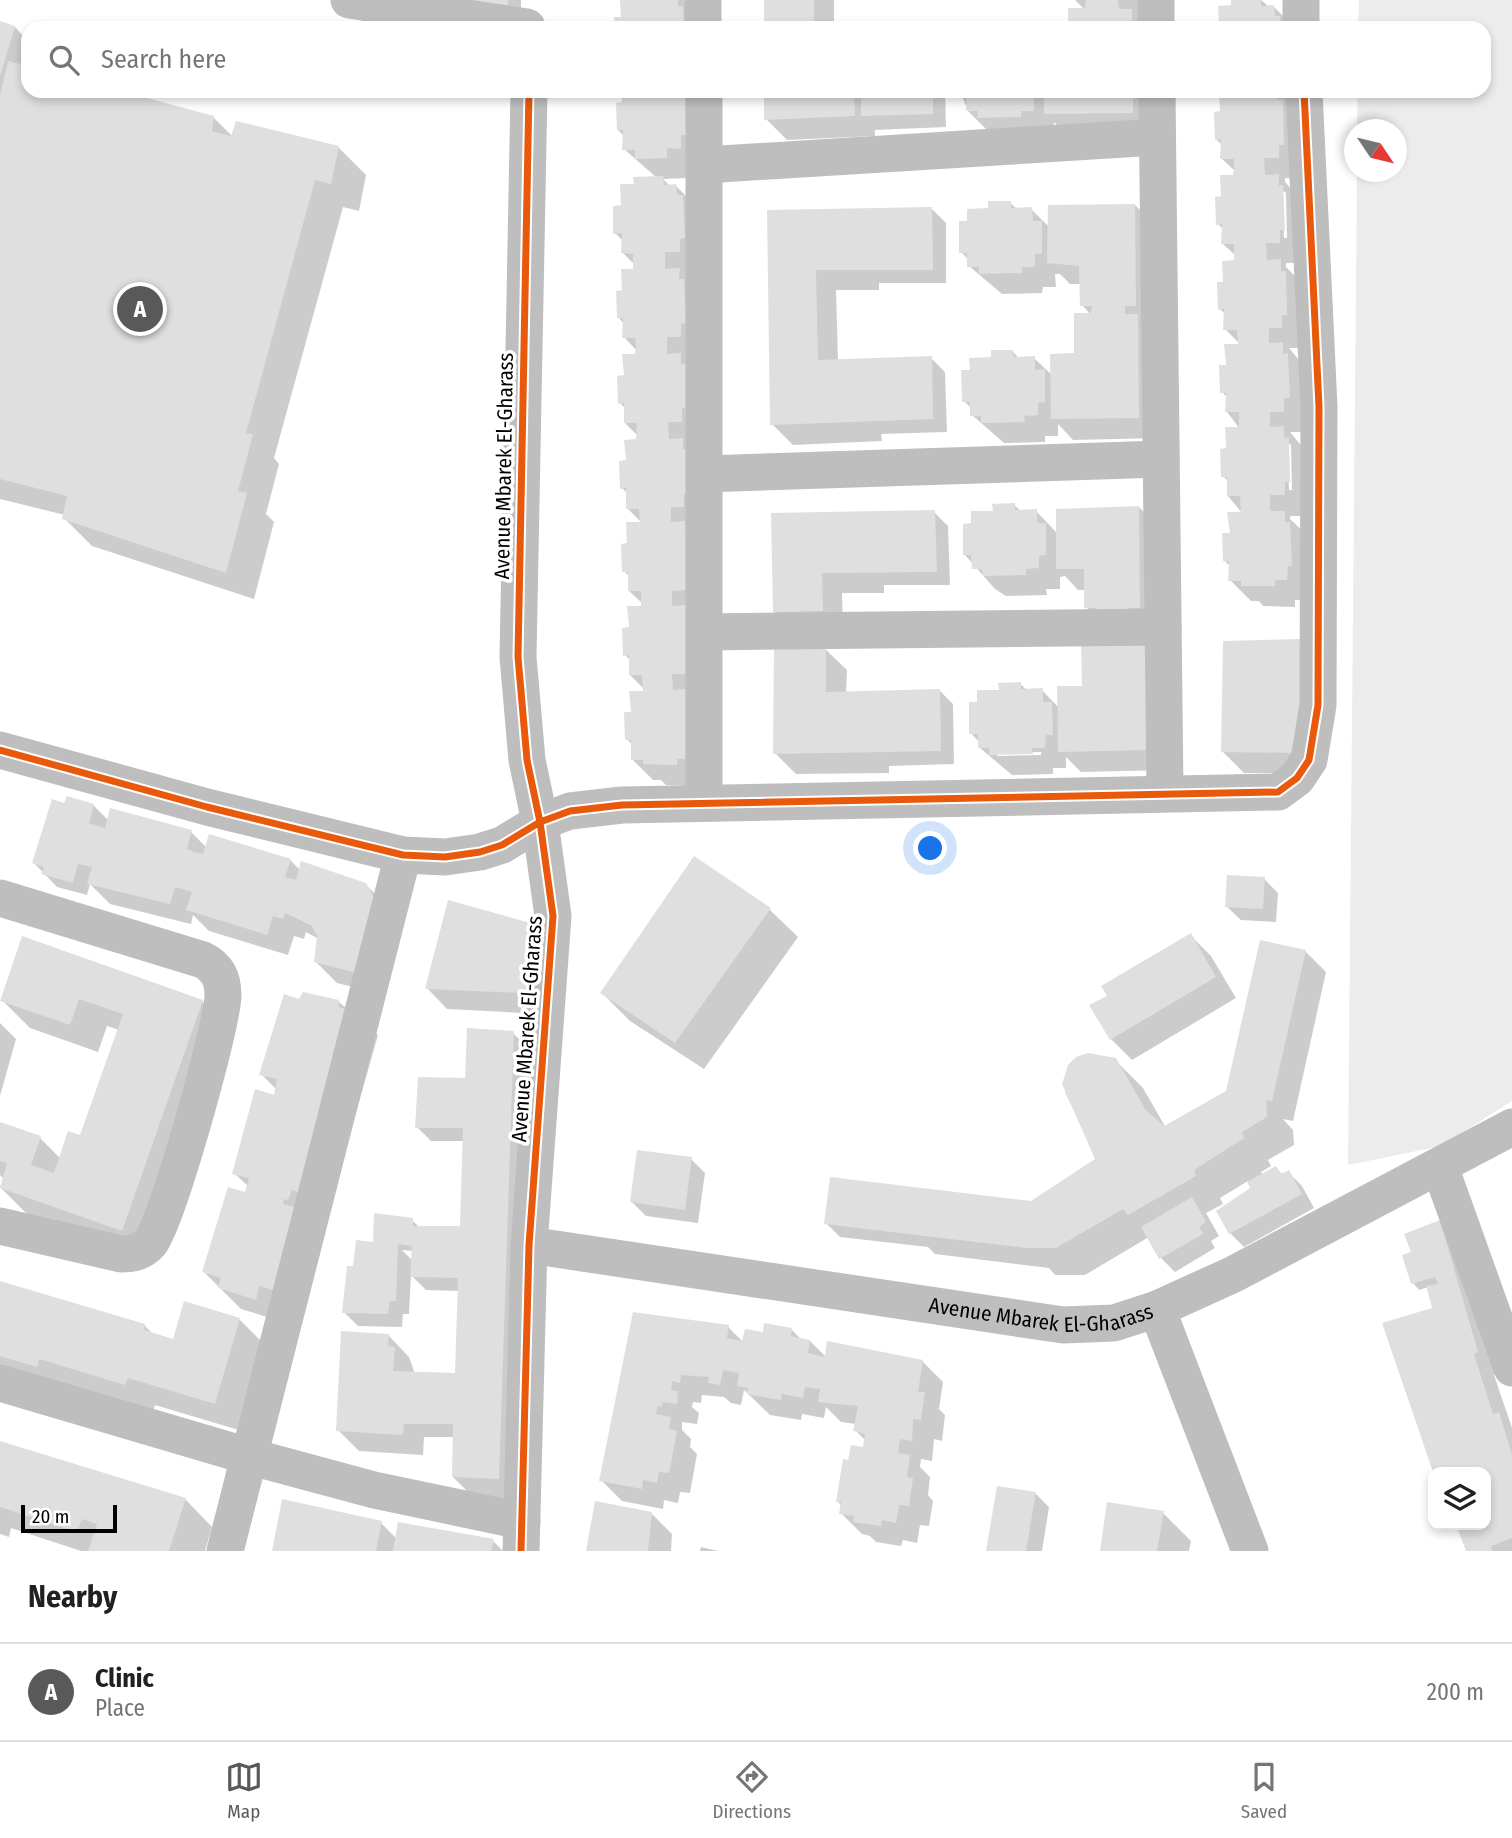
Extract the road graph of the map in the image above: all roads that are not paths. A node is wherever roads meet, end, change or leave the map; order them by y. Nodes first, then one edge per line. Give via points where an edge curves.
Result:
1 (349, 0) edge
2 (526, 0) edge
3 (704, 0) edge
4 (1156, 0) edge
5 (1301, 0) edge
6 (482, 21) edge
7 (527, 21) edge
8 (704, 21) edge
9 (1156, 21) edge
10 (1301, 21) edge
11 (529, 98) edge
12 (704, 98) edge
13 (1157, 98) edge
14 (1304, 98) edge
15 (1157, 137) junction
16 (704, 165) junction
17 (1161, 459) junction
18 (704, 474) junction
19 (1163, 628) junction
20 (704, 632) junction
21 (2, 760) edge
22 (1165, 792) junction
23 (704, 803) junction
24 (540, 822) junction
25 (403, 855) junction
26 (0, 898) edge
27 (1512, 1127) edge
28 (1440, 1167) junction
29 (0, 1226) edge
30 (529, 1245) junction
31 (1157, 1309) junction
32 (1512, 1368) edge
33 (0, 1383) edge
34 (248, 1456) junction
35 (522, 1536) edge
36 (225, 1551) edge
37 (1250, 1551) edge

1 - 6 street
2 - 7 street
3 - 8 street
4 - 9 street
5 - 10 street
11 - 24 street, Avenue Mbarek El-Gharass via 517,657 527,760
12 - 16 street
13 - 15 street
14 - 22 street via 1319,407 1314,739 1309,760 1297,778 1278,792
15 - 16 street
15 - 17 street
16 - 18 street
17 - 18 street
17 - 19 street
18 - 20 street
19 - 20 street
19 - 22 street
20 - 23 street
21 - 25 street
22 - 23 street
23 - 24 street via 583,809
24 - 25 street via 502,845 480,852 445,857
24 - 30 street, Avenue Mbarek El-Gharass via 553,916
25 - 34 street
26 - 29 street via 203,960 217,972 223,994 192,1122 161,1222 148,1245 121,1254
27 - 28 street, Avenue Mbarek El-Gharass
28 - 31 street, Avenue Mbarek El-Gharass
28 - 32 street
30 - 31 street, Avenue Mbarek El-Gharass via 1063,1325 1114,1323
30 - 35 street, Avenue Mbarek El-Gharass
31 - 37 street
33 - 34 street
34 - 35 street
34 - 36 street

